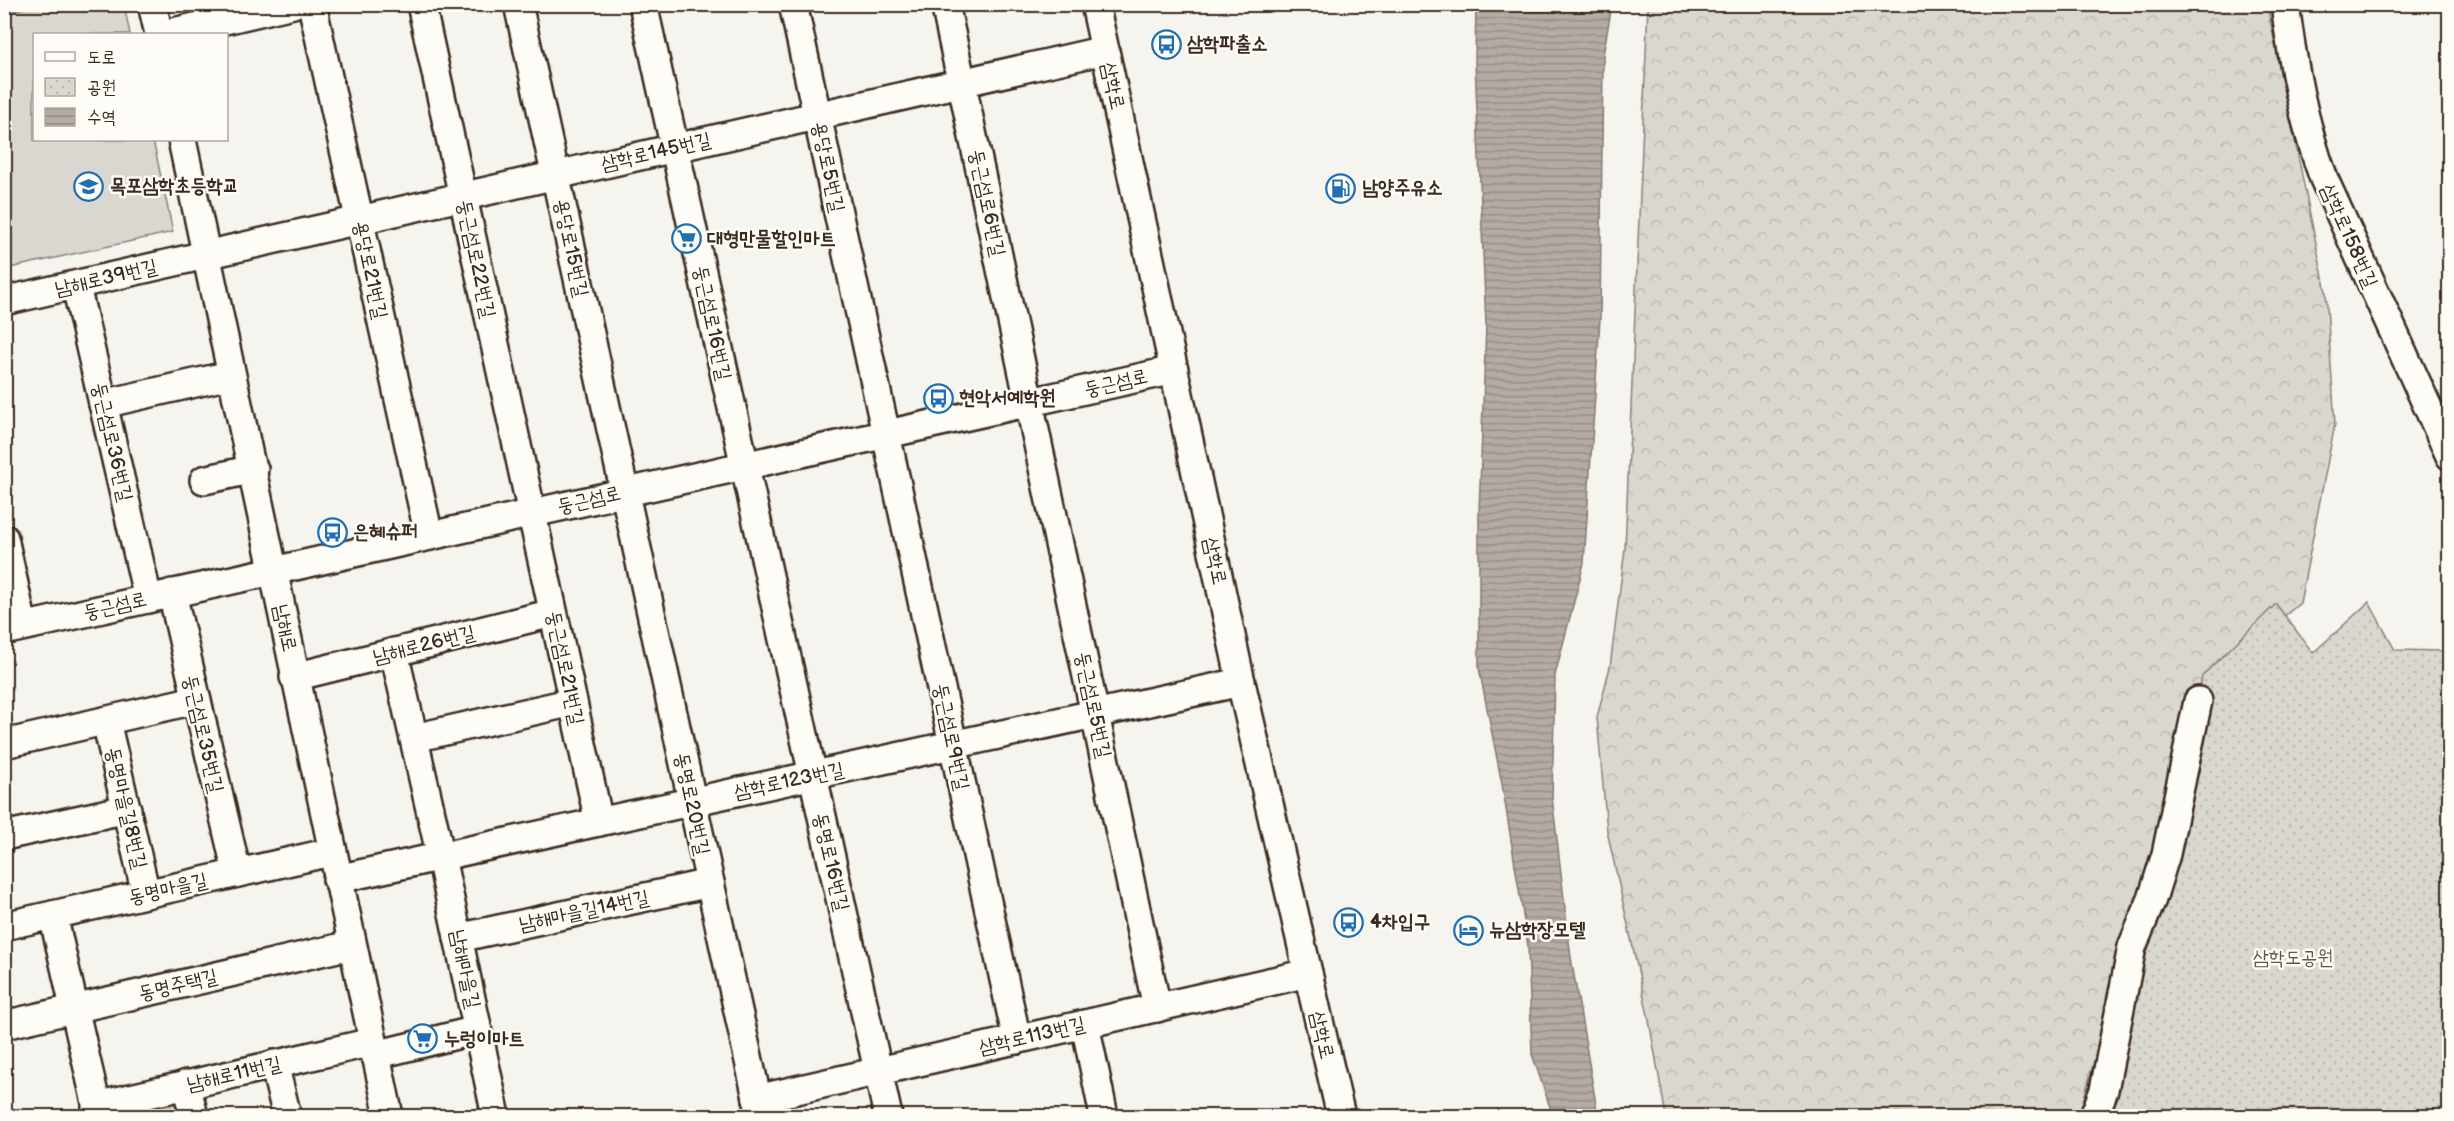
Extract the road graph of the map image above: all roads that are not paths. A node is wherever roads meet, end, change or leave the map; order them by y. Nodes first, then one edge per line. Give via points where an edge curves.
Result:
1 (152, 4) edge
2 (293, 4) edge
3 (312, 4) edge
4 (421, 4) edge
5 (518, 4) edge
6 (643, 4) edge
7 (793, 4) edge
8 (945, 4) edge
9 (1095, 4) edge
10 (2285, 4) edge
11 (159, 33) edge
12 (169, 33) edge
13 (1105, 50) junction
14 (961, 82) junction
15 (817, 116) junction
16 (182, 141) edge
17 (674, 148) junction
18 (555, 176) junction
19 (463, 196) junction
20 (359, 220) junction
21 (207, 255) junction
22 (76, 286) junction
23 (4, 301) edge
24 (1174, 370) junction
25 (217, 378) dead end
26 (1029, 402) junction
27 (103, 404) junction
28 (886, 434) junction
29 (2450, 456) edge
30 (744, 466) junction
31 (254, 469) junction
32 (204, 480) dead end
33 (624, 492) junction
34 (532, 513) junction
35 (429, 536) junction
36 (4, 538) edge
37 (273, 571) junction
38 (160, 596) junction
39 (553, 613) junction
40 (14, 628) edge
41 (394, 652) junction
42 (294, 677) junction
43 (1241, 682) junction
44 (195, 700) junction
45 (2198, 701) dead end
46 (573, 702) junction
47 (1095, 714) junction
48 (106, 721) junction
49 (414, 738) junction
50 (4, 744) edge
51 (953, 745) junction
52 (812, 776) junction
53 (692, 802) junction
54 (127, 809) junction
55 (599, 822) junction
56 (4, 836) edge
57 (331, 852) junction
58 (441, 857) junction
59 (237, 873) junction
60 (337, 879) junction
61 (710, 883) junction
62 (146, 894) junction
63 (53, 915) junction
64 (4, 926) edge
65 (458, 938) junction
66 (351, 945) junction
67 (1308, 974) junction
68 (1157, 1008) junction
69 (75, 1009) junction
70 (1085, 1024) junction
71 (4, 1025) edge
72 (477, 1030) junction
73 (1017, 1040) junction
74 (374, 1049) junction
75 (274, 1064) junction
76 (878, 1072) junction
77 (186, 1084) junction
78 (759, 1108) edge
79 (97, 1111) edge
80 (194, 1116) edge
81 (286, 1116) edge
82 (389, 1116) edge
83 (496, 1116) edge
84 (888, 1116) edge
85 (1104, 1116) edge
86 (1341, 1116) edge
87 (2094, 1116) edge

1 - 11 street
2 - 12 street
3 - 20 street, 용당로21번길
4 - 19 street, 둥근섬로22번길
5 - 18 street, 용당로15번길
6 - 17 street, 둥근섬로16번길
7 - 15 street, 용당로5번길
8 - 14 street, 둥근섬로6번길
9 - 13 street, 삼학로
10 - 29 street, 삼학로158번길 via 2296,82 2324,179
13 - 14 street, 삼학로145번길
13 - 24 street, 삼학로
14 - 15 street, 삼학로145번길
14 - 26 street, 둥근섬로6번길
15 - 17 street, 삼학로145번길
15 - 28 street, 용당로5번길
16 - 21 street, 남해로
17 - 18 street, 삼학로145번길
17 - 30 street, 둥근섬로16번길
18 - 19 street, 삼학로145번길
18 - 33 street, 용당로15번길
19 - 20 street, 삼학로145번길
19 - 34 street, 둥근섬로22번길
20 - 21 street, 삼학로145번길
20 - 35 street, 용당로21번길
21 - 22 street, 남해로39번길
21 - 31 street, 남해로
22 - 23 street, 남해로39번길
22 - 27 street, 둥근섬로36번길
24 - 26 street, 둥근섬로
24 - 43 street, 삼학로
25 - 27 street
26 - 28 street, 둥근섬로
26 - 47 street, 둥근섬로5번길
27 - 38 street, 둥근섬로36번길
28 - 30 street, 둥근섬로
28 - 51 street, 둥근섬로9번길
30 - 33 street, 둥근섬로
30 - 52 street, 동명로16번길
31 - 32 street
31 - 37 street, 남해로
33 - 34 street, 둥근섬로
33 - 53 street, 동명로20번길
34 - 35 street, 둥근섬로
34 - 39 street, 둥근섬로21번길
35 - 37 street, 둥근섬로
36 - 40 street
37 - 38 street, 둥근섬로
37 - 42 street, 남해로
38 - 40 street, 둥근섬로
38 - 44 street, 둥근섬로35번길
39 - 41 street, 남해로26번길
39 - 46 street, 둥근섬로21번길
41 - 42 street, 남해로26번길
41 - 49 street, 남해마을길
42 - 57 street, 남해로
43 - 47 street, 삼학로123번길
43 - 67 street, 삼학로
44 - 48 street
44 - 59 street, 둥근섬로35번길
45 - 87 street via 2166,854 2132,947 2104,1090
46 - 49 street
46 - 55 street, 둥근섬로21번길
47 - 51 street, 삼학로123번길
47 - 68 street, 둥근섬로5번길
48 - 50 street
48 - 54 street, 동명마을길8번길
49 - 58 street, 남해마을길
51 - 52 street, 삼학로123번길
51 - 73 street, 둥근섬로9번길
52 - 53 street, 삼학로123번길
52 - 76 street, 동명로16번길
53 - 55 street, 삼학로123번길
53 - 61 street, 동명로20번길
54 - 56 street
54 - 62 street, 동명마을길8번길
55 - 58 street, 삼학로123번길
57 - 59 street, 동명마을길
57 - 60 street, 남해로
58 - 60 street, 삼학로123번길
58 - 65 street, 남해마을길
59 - 62 street, 동명마을길
60 - 66 street, 남해로
61 - 65 street, 남해마을길14번길
61 - 78 street, 동명로20번길
62 - 63 street, 동명마을길
63 - 64 street, 동명마을길
63 - 69 street
65 - 72 street, 남해마을길
66 - 69 street, 동명주택길
66 - 74 street, 남해로
67 - 68 street, 삼학로113번길
67 - 86 street, 삼학로
68 - 70 street, 삼학로113번길
69 - 71 street, 동명주택길
69 - 79 street
70 - 73 street, 삼학로113번길
70 - 85 street
72 - 74 street, 남해로11번길
72 - 83 street, 남해마을길
73 - 76 street, 삼학로113번길
74 - 75 street, 남해로11번길
74 - 82 street, 남해로
75 - 77 street, 남해로11번길
75 - 81 street
76 - 78 street, 삼학로113번길
76 - 84 street, 동명로16번길
77 - 79 street, 남해로11번길
77 - 80 street

